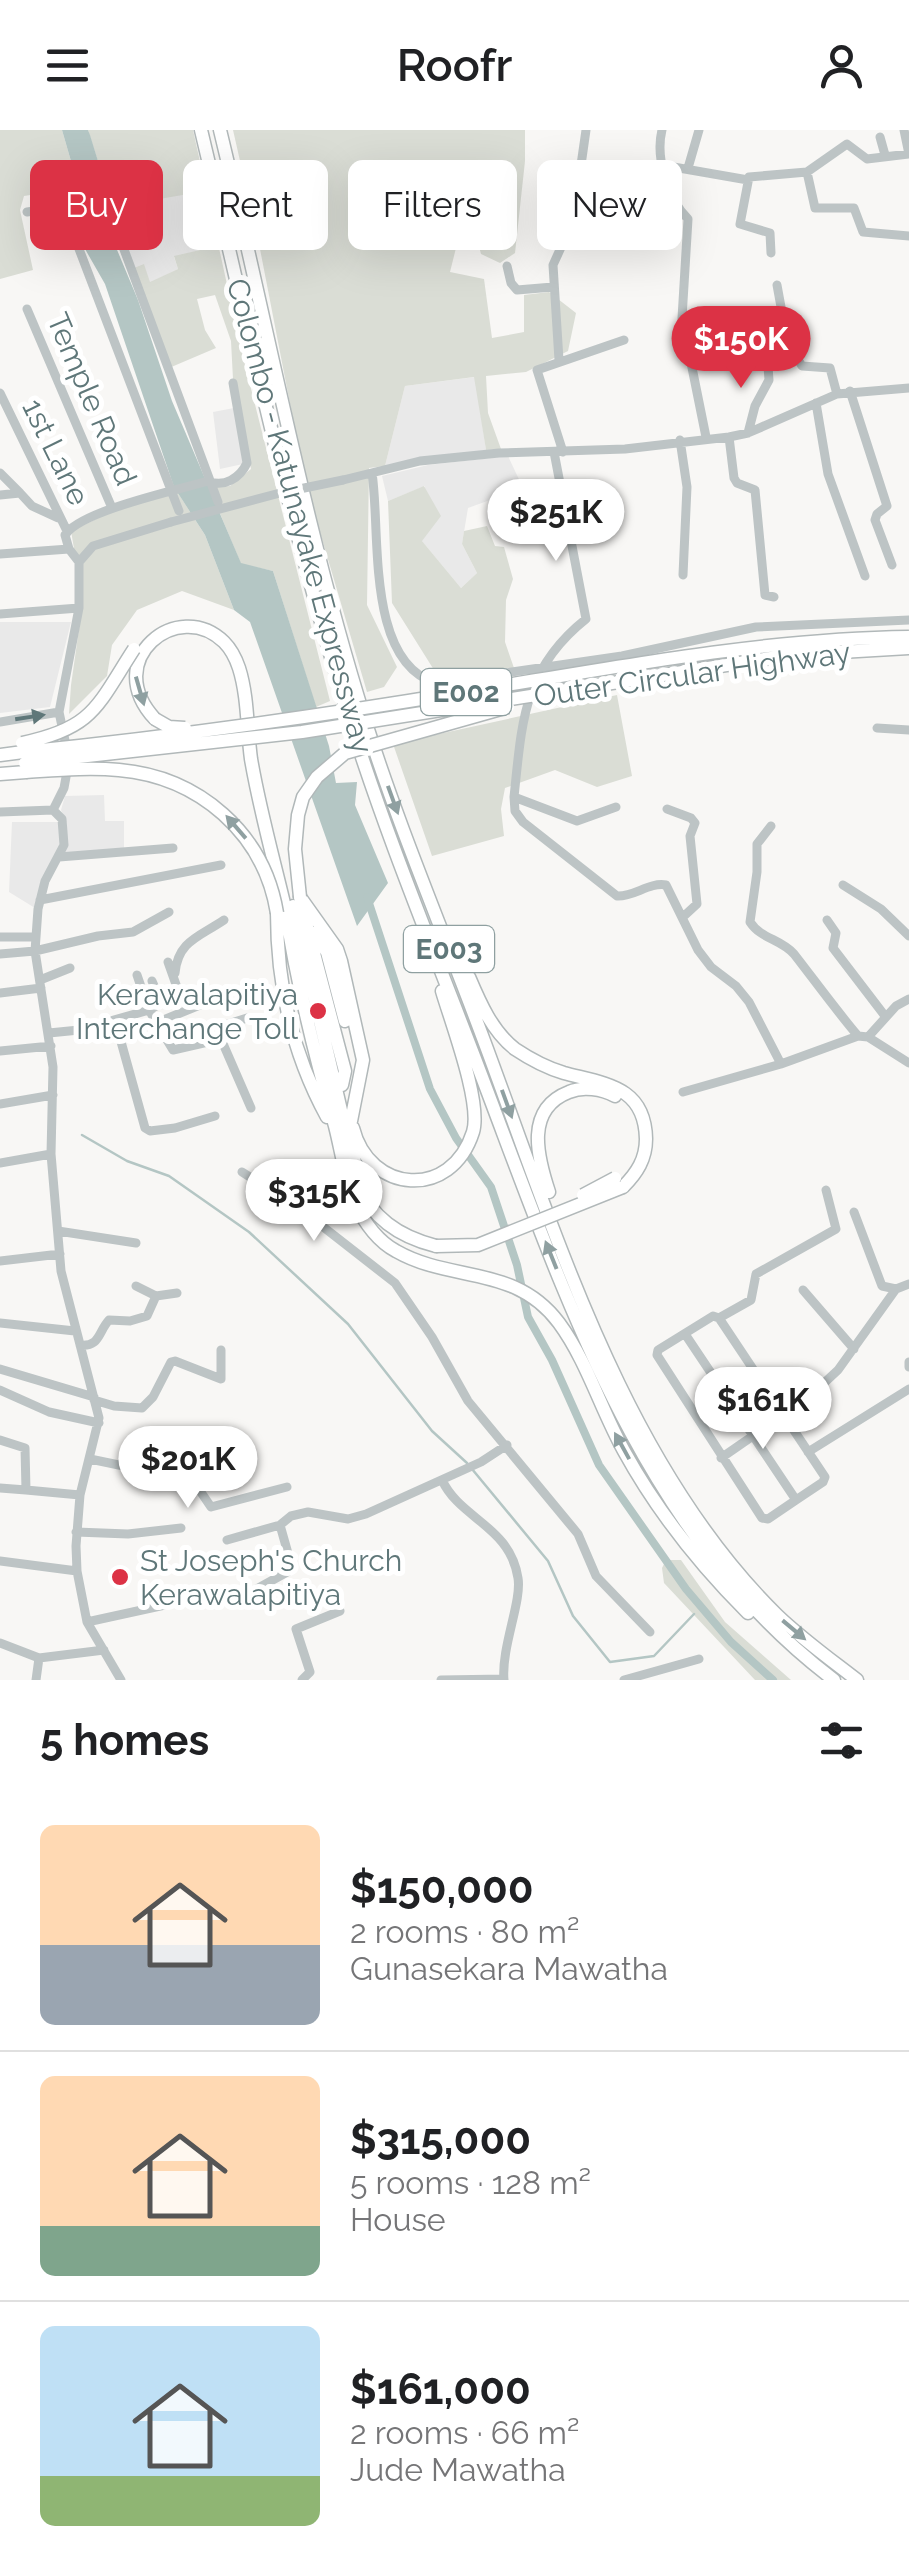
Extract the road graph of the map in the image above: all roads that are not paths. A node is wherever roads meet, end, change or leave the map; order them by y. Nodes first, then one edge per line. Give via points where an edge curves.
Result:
1 (201, 130) edge
2 (220, 130) edge
3 (571, 130) edge
4 (662, 130) edge
5 (699, 130) edge
6 (904, 130) edge
7 (585, 133) edge
8 (880, 137) dead end
9 (909, 154) edge
10 (884, 155) junction
11 (581, 160) edge
12 (661, 160) edge
13 (682, 167) edge
14 (688, 168) junction
15 (807, 172) junction
16 (748, 180) junction
17 (27, 212) dead end
18 (682, 213) edge
19 (909, 236) edge
20 (124, 250) edge
21 (559, 250) edge
22 (771, 253) dead end
23 (507, 266) dead end
24 (777, 285) dead end
25 (553, 287) junction
26 (26, 309) dead end
27 (624, 340) dead end
28 (767, 354) dead end
29 (559, 360) junction
30 (233, 383) dead end
31 (909, 388) edge
32 (850, 391) junction
33 (0, 393) edge
34 (838, 394) junction
35 (816, 403) junction
36 (748, 432) junction
37 (729, 436) junction
38 (706, 437) junction
39 (680, 440) junction
40 (559, 452) junction
41 (0, 472) edge
42 (372, 473) junction
43 (210, 483) junction
44 (175, 490) junction
45 (559, 490) junction
46 (20, 493) junction
47 (0, 495) edge
48 (218, 502) dead end
49 (112, 508) junction
50 (179, 510) dead end
51 (493, 510) dead end
52 (58, 518) junction
53 (66, 531) junction
54 (69, 549) junction
55 (0, 554) edge
56 (80, 562) junction
57 (892, 566) dead end
58 (683, 576) dead end
59 (866, 576) dead end
60 (774, 597) dead end
61 (79, 608) junction
62 (0, 614) edge
63 (909, 620) edge
64 (909, 636) edge
65 (909, 648) edge
66 (539, 670) junction
67 (578, 689) junction
68 (60, 712) junction
69 (299, 719) junction
70 (0, 722) edge
71 (878, 728) dead end
72 (909, 730) edge
73 (0, 746) edge
74 (0, 754) edge
75 (24, 758) junction
76 (0, 766) edge
77 (0, 774) edge
78 (514, 797) junction
79 (616, 807) dead end
80 (667, 808) dead end
81 (53, 810) junction
82 (0, 812) edge
83 (770, 826) dead end
84 (172, 848) dead end
85 (412, 852) junction
86 (59, 857) junction
87 (222, 865) dead end
88 (843, 885) dead end
89 (411, 888) junction
90 (300, 897) junction
91 (40, 900) junction
92 (169, 912) dead end
93 (286, 915) junction
94 (684, 916) junction
95 (224, 920) dead end
96 (827, 920) dead end
97 (312, 930) junction
98 (909, 936) edge
99 (0, 937) edge
100 (35, 937) junction
101 (35, 951) junction
102 (0, 954) edge
103 (168, 962) dead end
104 (70, 968) dead end
105 (137, 975) dead end
106 (175, 976) junction
107 (152, 981) dead end
108 (41, 984) junction
109 (0, 993) edge
110 (909, 999) edge
111 (212, 1000) dead end
112 (161, 1002) junction
113 (149, 1010) junction
114 (886, 1016) junction
115 (248, 1018) dead end
116 (115, 1020) junction
117 (156, 1023) junction
118 (48, 1033) junction
119 (863, 1037) junction
120 (221, 1039) junction
121 (51, 1046) junction
122 (0, 1051) edge
123 (909, 1062) edge
124 (781, 1064) junction
125 (683, 1092) dead end
126 (53, 1094) junction
127 (346, 1096) junction
128 (0, 1104) edge
129 (251, 1108) dead end
130 (216, 1116) dead end
131 (332, 1117) junction
132 (337, 1135) junction
133 (52, 1154) junction
134 (0, 1163) edge
135 (242, 1172) dead end
136 (619, 1182) junction
137 (826, 1190) dead end
138 (854, 1212) dead end
139 (58, 1231) junction
140 (136, 1243) dead end
141 (60, 1254) junction
142 (0, 1261) edge
143 (909, 1284) edge
144 (136, 1286) dead end
145 (896, 1289) junction
146 (803, 1290) dead end
147 (177, 1293) dead end
148 (156, 1296) junction
149 (720, 1318) junction
150 (0, 1323) edge
151 (75, 1331) junction
152 (685, 1334) junction
153 (600, 1342) junction
154 (80, 1345) junction
155 (854, 1349) junction
156 (221, 1350) dead end
157 (0, 1368) edge
158 (221, 1379) junction
159 (909, 1389) edge
160 (0, 1390) edge
161 (225, 1393) dead end
162 (94, 1399) junction
163 (782, 1415) junction
164 (99, 1424) junction
165 (752, 1436) junction
166 (0, 1440) edge
167 (508, 1445) junction
168 (808, 1452) junction
169 (722, 1458) junction
170 (90, 1459) junction
171 (442, 1480) junction
172 (287, 1486) dead end
173 (0, 1488) edge
174 (26, 1490) junction
175 (80, 1496) junction
176 (796, 1500) junction
177 (280, 1526) junction
178 (181, 1528) dead end
179 (76, 1532) junction
180 (227, 1540) dead end
181 (0, 1562) edge
182 (77, 1570) junction
183 (340, 1611) dead end
184 (87, 1622) junction
185 (770, 1628) junction
186 (650, 1632) dead end
187 (0, 1644) edge
188 (104, 1650) junction
189 (39, 1658) junction
190 (699, 1659) dead end
191 (309, 1677) edge
192 (504, 1679) edge
193 (36, 1680) edge
194 (121, 1680) edge
195 (441, 1680) edge
196 (624, 1680) edge
197 (834, 1680) edge
198 (857, 1680) edge

1 - 89 highway, Colombo - Katunayake Expressway / E003 via 319,613
2 -> 85 highway, Colombo - Katunayake Expressway / E003 via 304,507 366,722
3 - 7 street
4 - 12 street
5 - 14 street
6 - 9 street
7 - 11 street
8 - 10 street
9 - 10 street
10 - 15 street via 867,159 847,144
13 - 14 street
14 - 16 street
15 - 16 street
15 - 19 street via 815,208 854,208 862,232
16 - 22 street via 740,224 770,233
17 - 44 street via 63,207
18 - 38 street via 688,220 682,318
20 - 43 street
21 - 25 street
23 - 25 street via 517,290
24 - 34 street via 797,360 830,368
25 - 29 street
26 - 49 street, Temple Road
27 - 29 street
28 - 36 street via 769,380
29 - 40 street via 537,370
30 - 43 street via 247,463 235,480
31 - 32 street
32 - 34 street
32 - 57 street via 887,506 876,520
33 - 52 street, 1st Lane
34 - 35 street
35 - 36 street
35 - 59 street via 828,474
36 - 37 street
37 - 38 street
37 - 60 street via 734,478 755,490 765,595
38 - 39 street
39 - 40 street
39 - 58 street via 687,487
40 - 42 street via 499,453
40 - 45 street
41 - 46 street
42 - 56 street, bridge via 171,522 93,546
42 - 66 street via 382,604 406,664 436,683
43 - 44 street
43 - 48 street
44 - 49 street
44 - 50 street
45 - 51 street
45 - 66 street via 586,618
46 - 47 street
46 - 52 street
49 - 53 street
52 - 53 street, 1st Lane
53 - 54 street
54 - 55 street
54 - 56 street
56 - 61 street
61 - 62 street
61 - 68 street
63 - 66 street via 756,627
64 - 69 highway, Outer Circular Highway / E002, bridge via 671,659
65 - 67 highway, Outer Circular Highway / E002, bridge via 790,655
66 - 78 street via 523,716
67 - 75 highway, Outer Circular Highway / E002, bridge via 302,732
67 - 90 highway, bridge via 344,753 303,797 295,849
70 -> 68 street
68 - 81 street via 68,773
69 - 75 highway, Outer Circular Highway / E002, bridge
93 -> 69 highway, bridge via 252,762 240,670 212,633 182,627 141,652 135,688 142,706 169,728 186,728
71 - 72 street
73 - 75 highway
74 - 75 highway, Outer Circular Highway / E002
75 - 76 highway, Outer Circular Highway / E002
75 - 77 highway
93 -> 75 highway, bridge via 258,855 202,796 121,770
75 - 93 highway, bridge via 90,715 148,634 184,620 220,631 246,671
78 - 79 street via 578,820
78 - 94 street via 522,822 617,896 666,885
80 - 94 street via 695,823 690,836 697,904
81 - 82 street
81 - 86 street via 63,825
83 - 119 street via 757,844 750,922 792,952
84 - 86 street
85 - 136 highway via 504,1039 540,1064 609,1083 641,1111 646,1150 636,1174
85 -> 153 highway, Colombo - Katunayake Expressway / E003
86 - 91 street
87 - 91 street
88 - 98 street
89 - 127 highway via 471,1090 474,1130 446,1174 404,1179 367,1155
185 -> 89 highway, Colombo - Katunayake Expressway / E003 via 658,1482 591,1351
90 - 97 highway
90 - 127 highway
90 - 127 highway via 333,952 356,1047 357,1072
91 - 100 street
92 - 101 street via 133,932
93 - 127 highway via 310,960
93 - 131 highway
93 - 131 highway via 283,968 306,1062
93 - 132 highway via 278,969 301,1065
93 - 136 highway, bridge via 353,1178 385,1224 401,1236 478,1245
94 - 124 street via 698,950 748,1002
95 - 106 street via 184,946
96 - 114 street via 836,933 833,948
97 - 127 highway via 346,1058
97 - 127 highway via 327,952 350,1043
99 - 100 street
100 - 101 street
101 - 102 street
101 - 108 street
103 - 106 street
104 - 108 street
105 - 113 street
106 - 112 street via 179,992
107 - 112 street
108 - 109 street
108 - 118 street
110 - 114 street
111 - 117 street
112 - 113 street
113 - 116 street
113 - 117 street
114 - 119 street
115 - 120 street via 225,1026
116 - 118 street
116 - 130 street via 145,1128
117 - 120 street via 173,1050
118 - 121 street
119 - 123 street
119 - 124 street
120 - 129 street
121 - 122 street
121 - 126 street
124 - 125 street
126 - 128 street
126 - 133 street
131 - 132 highway
185 -> 132 highway via 734,1599 669,1521 624,1452 557,1320 512,1284 397,1252 375,1234 354,1201
133 - 134 street
133 - 139 street
135 - 167 street via 395,1283 468,1401
136 - 153 highway via 639,1148 639,1126 627,1102 606,1090 576,1089 553,1098 543,1111 537,1148
137 - 149 street via 836,1229 756,1274 751,1300
138 - 145 street via 882,1286
139 - 140 street
139 - 141 street
141 - 142 street
141 - 151 street
143 - 145 street
144 - 148 street
145 - 155 street
146 - 155 street
147 - 148 street
148 - 154 street via 147,1316 109,1320 97,1342
149 - 152 street
149 - 163 street
150 - 151 street
151 - 154 street
152 - 165 street
152 - 169 street via 656,1355
153 -> 198 highway, Colombo - Katunayake Expressway / E003 via 665,1469 738,1573 779,1617
154 - 162 street
155 - 163 street
156 - 158 street
157 - 162 street
158 - 161 street
158 - 162 street via 176,1360 142,1408
159 - 168 street
160 - 164 street
162 - 164 street
163 - 165 street
163 - 168 street
164 - 170 street
165 - 169 street
165 - 176 street
166 - 174 street via 25,1448
167 - 171 street
167 - 186 street via 578,1534 596,1576
168 - 176 street via 825,1477
169 - 176 street via 762,1518
170 - 172 street via 183,1473 212,1507
170 - 175 street
171 - 177 street via 348,1519 308,1512
171 - 192 street via 506,1546 519,1580
173 - 174 street
174 - 175 street
175 - 179 street
177 - 180 street
177 - 184 street via 290,1571 234,1602 210,1590
178 - 179 street
179 - 182 street
181 - 182 street
182 - 184 street
183 - 191 street via 296,1629
184 - 188 street
185 - 197 highway, Colombo - Katunayake Expressway / E003
187 - 189 street
188 - 189 street
188 - 194 street
189 - 193 street
190 - 196 street
192 - 195 street

